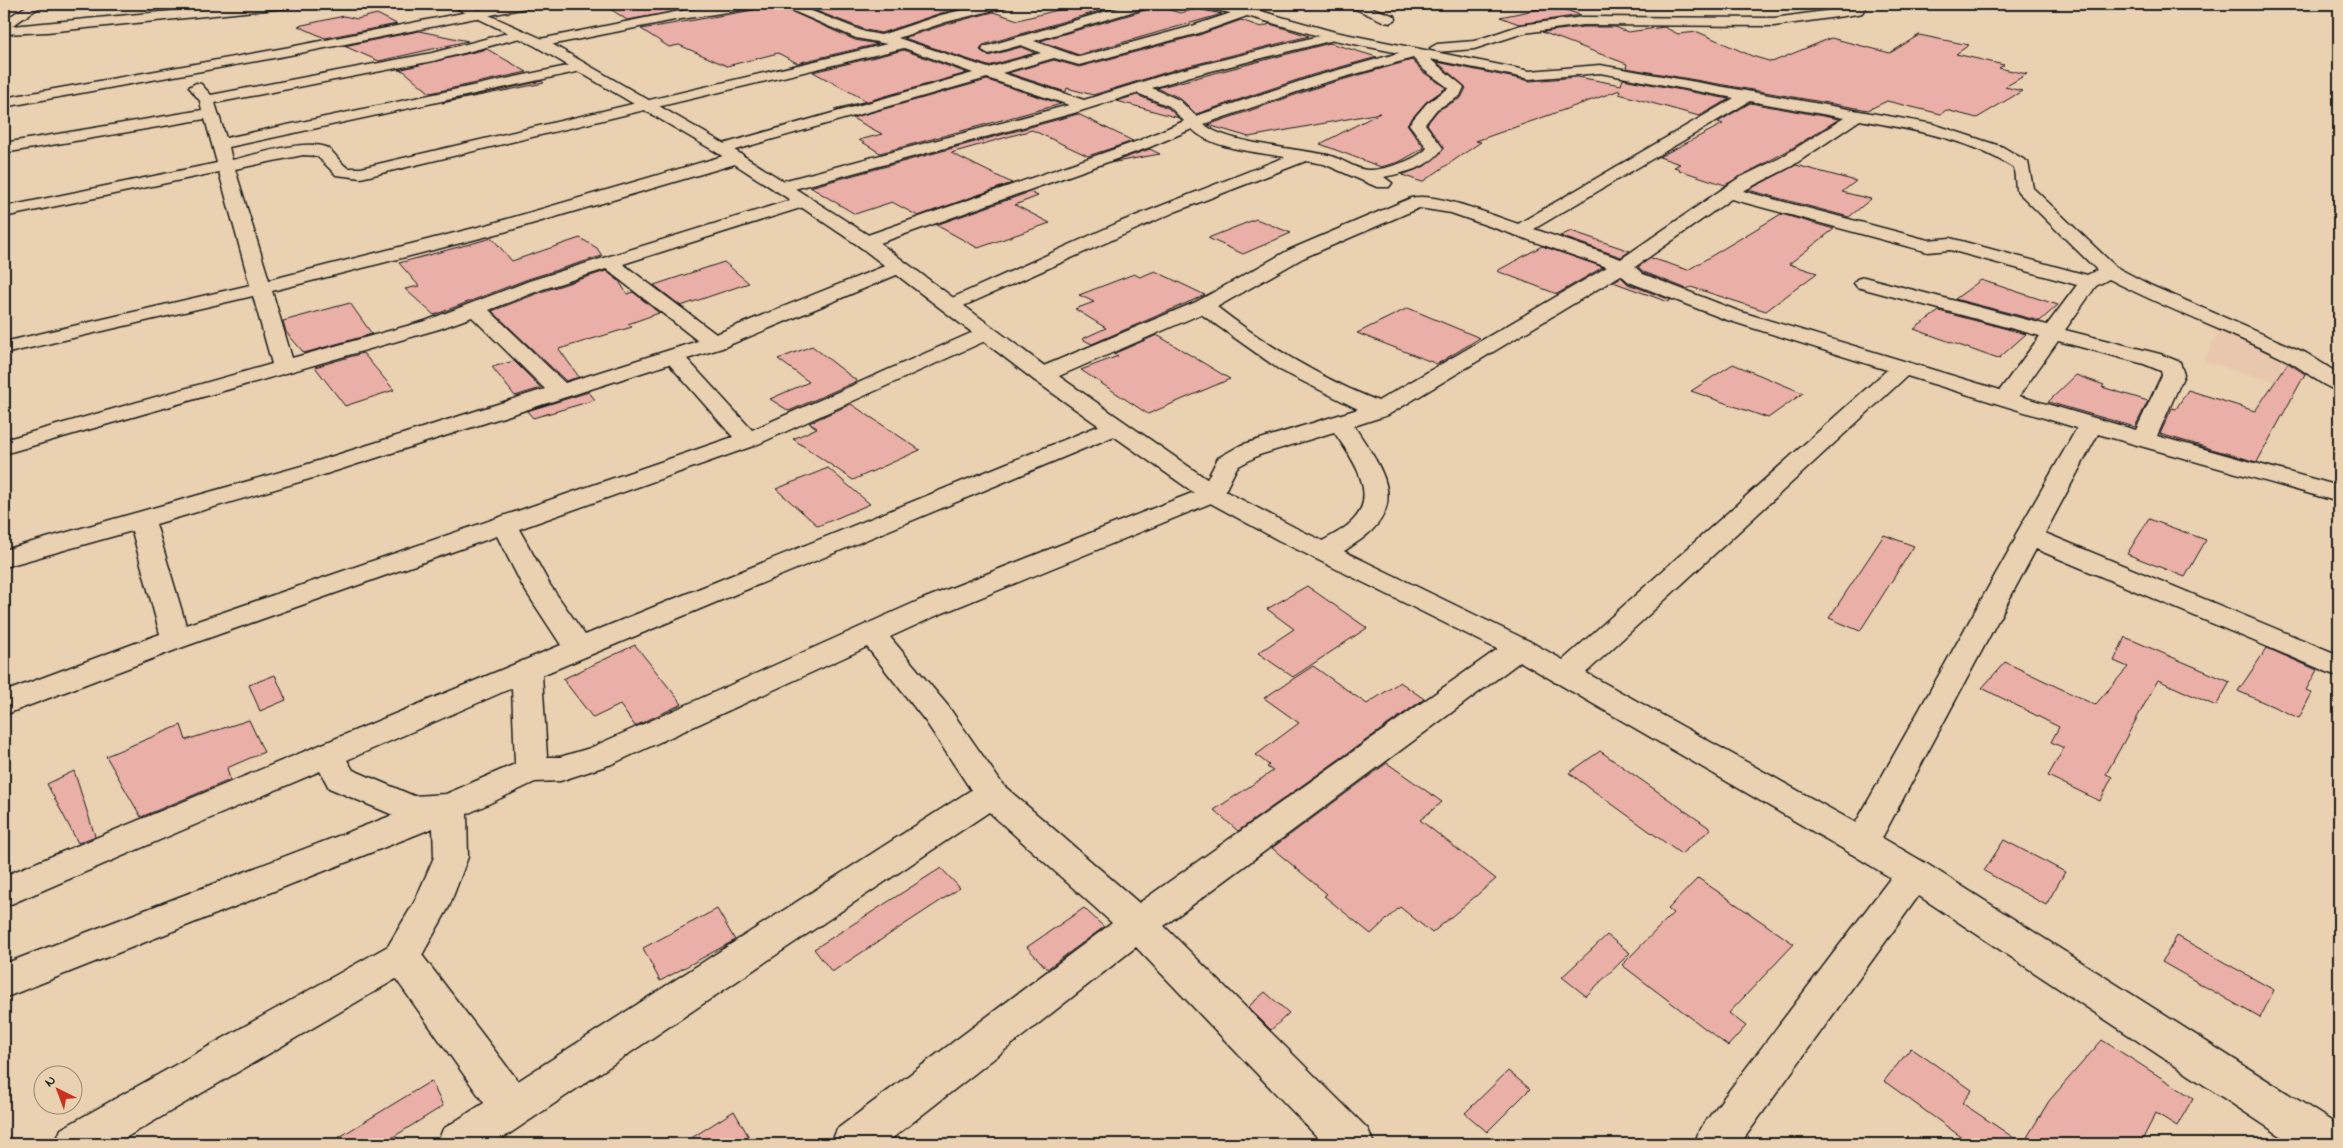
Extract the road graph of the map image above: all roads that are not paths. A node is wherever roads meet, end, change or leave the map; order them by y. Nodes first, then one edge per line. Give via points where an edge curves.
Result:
1 (285, 4) edge
2 (526, 4) edge
3 (657, 4) edge
4 (754, 4) edge
5 (783, 4) edge
6 (1002, 4) edge
7 (1144, 4) edge
8 (1200, 4) edge
9 (1350, 4) edge
10 (1862, 4) edge
11 (53, 5) edge
12 (33, 6) edge
13 (466, 9) edge
14 (1247, 12) junction
15 (675, 16) junction
16 (1390, 19) dead end
17 (4, 25) edge
18 (4, 30) edge
19 (1333, 36) junction
20 (530, 38) junction
21 (884, 39) junction
22 (1023, 41) junction
23 (905, 44) junction
24 (988, 50) dead end
25 (1410, 52) junction
26 (1054, 54) junction
27 (581, 67) junction
28 (183, 70) junction
29 (986, 72) junction
30 (1138, 88) junction
31 (1747, 96) junction
32 (4, 103) edge
33 (1084, 105) junction
34 (649, 106) junction
35 (209, 107) junction
36 (1858, 115) junction
37 (1193, 123) junction
38 (220, 144) junction
39 (4, 148) edge
40 (729, 153) junction
41 (1306, 155) junction
42 (226, 166) junction
43 (1368, 175) junction
44 (1729, 193) junction
45 (792, 194) junction
46 (1417, 202) junction
47 (4, 212) edge
48 (1520, 230) junction
49 (866, 242) junction
50 (608, 262) junction
51 (1623, 266) junction
52 (900, 267) junction
53 (2109, 271) junction
54 (1864, 282) dead end
55 (2089, 282) junction
56 (261, 288) junction
57 (950, 306) junction
58 (1203, 306) junction
59 (475, 308) junction
60 (2054, 332) junction
61 (987, 333) junction
62 (714, 343) junction
63 (4, 348) edge
64 (673, 356) junction
65 (284, 368) junction
66 (1902, 368) junction
67 (1042, 375) junction
68 (2339, 384) edge
69 (561, 392) junction
70 (2004, 399) junction
71 (1380, 410) junction
72 (1340, 423) junction
73 (2091, 425) junction
74 (1116, 427) junction
75 (2144, 439) junction
76 (748, 440) junction
77 (4, 447) edge
78 (1212, 494) junction
79 (2339, 494) edge
80 (142, 520) junction
81 (505, 526) junction
82 (2028, 536) junction
83 (1324, 552) junction
84 (4, 559) edge
85 (872, 634) junction
86 (176, 639) junction
87 (1520, 648) junction
88 (579, 649) junction
89 (2339, 667) edge
90 (528, 670) junction
91 (1565, 675) junction
92 (4, 704) edge
93 (328, 754) junction
94 (531, 770) junction
95 (991, 794) junction
96 (450, 807) junction
97 (1862, 843) junction
98 (1914, 874) junction
99 (4, 892) edge
100 (1138, 924) junction
101 (401, 957) junction
102 (4, 981) edge
103 (512, 1107) junction
104 (2308, 1137) edge
105 (76, 1144) edge
106 (458, 1144) edge
107 (852, 1144) edge
108 (1353, 1144) edge
109 (1715, 1144) edge

1 - 18 street
2 - 13 street
3 - 15 street
4 - 15 street
5 - 21 street via 861,35
6 - 21 street via 941,19
7 - 22 street
8 - 14 street
9 - 16 street
10 - 25 street via 1858,10 1774,22 1653,24 1583,21 1521,29 1474,45
11 - 12 street
12 - 17 street
13 - 20 street
13 - 28 street
14 - 19 street
14 - 26 street via 1087,60 1073,60
15 - 20 street
19 - 25 street
19 - 30 street
20 - 27 street
20 - 35 street
21 - 23 street
22 - 24 street
22 - 26 street
23 - 29 street
23 - 34 street
25 - 31 street via 1530,75 1600,69
25 - 37 street
25 - 43 street via 1456,87 1455,93 1432,106 1417,124 1435,148 1427,157 1401,168
26 - 29 street
27 - 34 street
27 - 38 street
28 - 32 street
28 - 35 street
29 - 33 street
29 - 40 street
30 - 33 street
30 - 37 street via 1174,102
31 - 36 street
31 - 48 street
33 - 45 street
34 - 40 street
34 - 42 street via 354,174 340,173 322,151 315,150
35 - 38 street
35 - 39 street
36 - 44 street via 1786,162
36 - 53 street via 1933,129 1997,150 2022,166 2025,189
37 - 41 street via 1202,132 1221,140
37 - 49 street via 1144,144
38 - 42 street
40 - 45 street
40 - 56 street via 497,228
41 - 43 street
41 - 57 street via 1230,182 1097,238
42 - 47 street
42 - 56 street
43 - 46 street
44 - 51 street
44 - 55 street via 1928,246 1950,244
45 - 49 street
45 - 50 street
46 - 48 street via 1454,208
46 - 58 street via 1296,254
48 - 51 street
49 - 52 street
50 - 59 street
50 - 62 street
51 - 66 street via 1636,278 1667,292
51 - 71 street
52 - 57 street
52 - 62 street
53 - 55 street
53 - 68 street via 2298,358
54 - 60 street
55 - 60 street
56 - 63 street
56 - 65 street
57 - 61 street
58 - 67 street
58 - 71 street via 1230,328 1295,369 1352,400
59 - 65 street via 432,325
59 - 69 street
60 - 70 street
60 - 75 street via 2172,367 2172,375
61 - 67 street
61 - 76 street
62 - 64 street
64 - 69 street
64 - 76 street
65 - 77 street
66 - 70 street
66 - 91 street
67 - 74 street
69 - 80 street
70 - 73 street
71 - 72 street
72 - 78 street via 1250,450 1227,463
72 - 83 street via 1373,475 1378,493 1367,521
73 - 75 street
73 - 82 street
74 - 78 street
74 - 88 street
75 - 79 street
76 - 81 street
78 - 83 street
78 - 85 street via 928,608
80 - 84 street
80 - 86 street
81 - 86 street
81 - 88 street via 537,587
82 - 89 street
82 - 97 street
83 - 87 street
85 - 94 street via 601,756 560,769
85 - 95 street via 937,714
86 - 92 street
87 - 91 street
87 - 100 street
88 - 90 street
90 - 93 street
90 - 94 street
91 - 97 street
93 - 96 street via 341,778 373,794 413,810
93 - 99 street
94 - 96 street
95 - 100 street
95 - 103 street
96 - 101 street via 451,856 431,907
96 - 102 street
97 - 98 street
98 - 104 street
98 - 109 street
100 - 107 street
100 - 108 street
101 - 103 street
101 - 105 street
103 - 106 street

